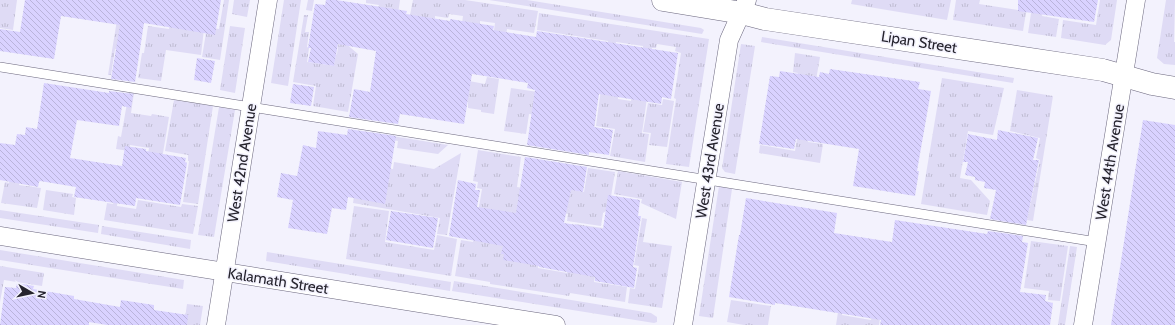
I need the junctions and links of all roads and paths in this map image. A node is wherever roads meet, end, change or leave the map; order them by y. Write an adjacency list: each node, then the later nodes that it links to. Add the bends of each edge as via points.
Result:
1 (268, 0): 8 (street, West 42nd Avenue)
2 (663, 0): 4 (street, Lipan Street)
3 (1136, 0): 6 (street, West 44th Avenue)
4 (744, 7): 6 (street, Lipan Street, via 765,19 1103,70); 9 (street, West 43rd Avenue, via 729,40)
5 (0, 67): 8 (lane)
6 (1124, 76): 7 (street, Lipan Street); 11 (street, West 44th Avenue)
7 (1175, 88)
8 (251, 107): 9 (lane); 12 (street, West 42nd Avenue)
9 (707, 180): 11 (lane); 15 (street, West 43rd Avenue)
10 (0, 236): 12 (street, Kalamath Street)
11 (1097, 242): 16 (street, West 44th Avenue)
12 (224, 272): 13 (street, West 42nd Avenue); 14 (street, Kalamath Street)
13 (216, 325)
14 (556, 325)
15 (683, 325)
16 (1083, 325)

